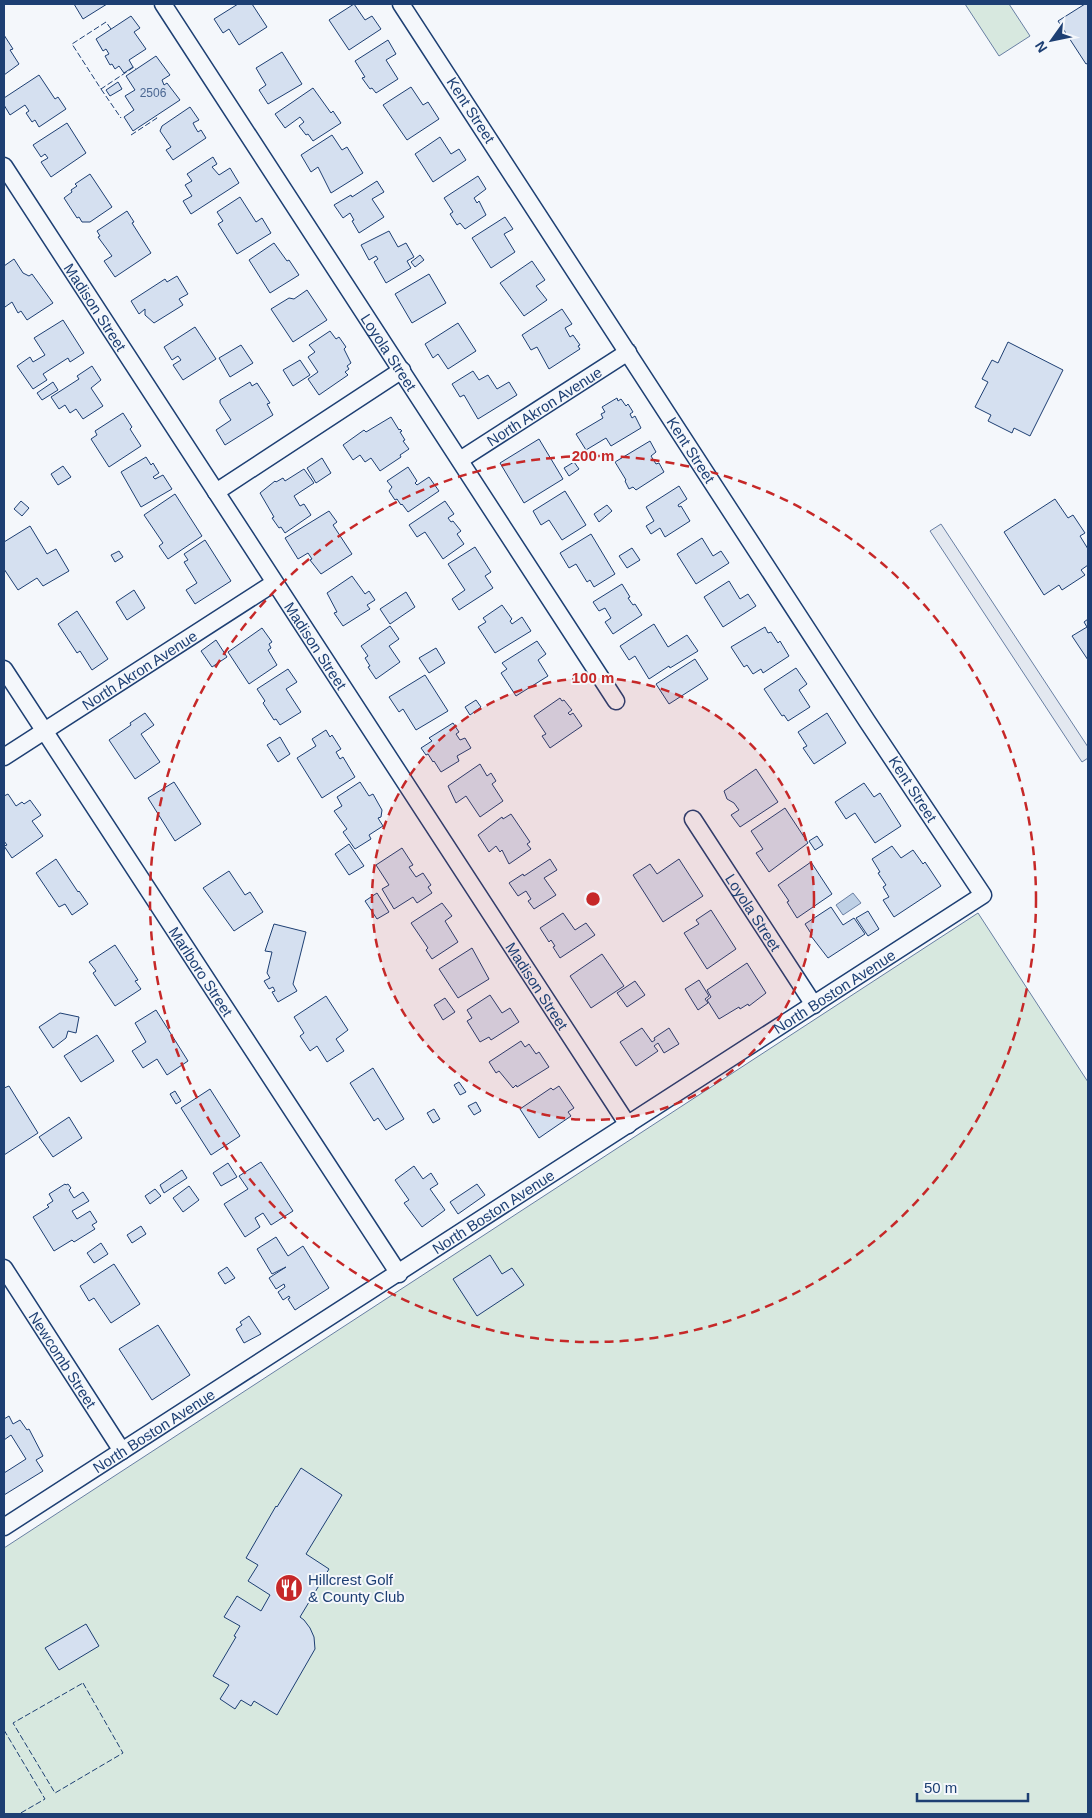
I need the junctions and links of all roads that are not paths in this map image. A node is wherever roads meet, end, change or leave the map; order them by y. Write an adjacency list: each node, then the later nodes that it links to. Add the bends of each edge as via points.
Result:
1 (162, 4): 5 (street, Loyola Street)
2 (401, 4): 4 (street, Kent Street)
3 (4, 166): 7 (street, Madison Street)
4 (628, 352): 6 (street, North Akron Avenue); 14 (street, Kent Street)
5 (402, 370): 6 (street, Loyola Street); 7 (street)
6 (460, 460): 10 (street, Loyola Street)
7 (216, 492): 8 (street, Madison Street)
8 (274, 583): 11 (street, North Akron Avenue); 16 (street, Madison Street)
9 (4, 669): 11 (street, Marlboro Street)
10 (616, 701)
11 (44, 731): 12 (street, North Akron Avenue); 18 (street, Marlboro Street)
12 (4, 757)
13 (693, 819): 15 (street, Loyola Street)
14 (983, 895): 15 (street, North Boston Avenue)
15 (814, 1005): 16 (street, North Boston Avenue)
16 (628, 1125): 18 (street, North Boston Avenue)
17 (4, 1268): 19 (street, Newcomb Street)
18 (399, 1274): 19 (street, North Boston Avenue)
19 (122, 1451): 20 (street, North Boston Avenue)
20 (4, 1527)

